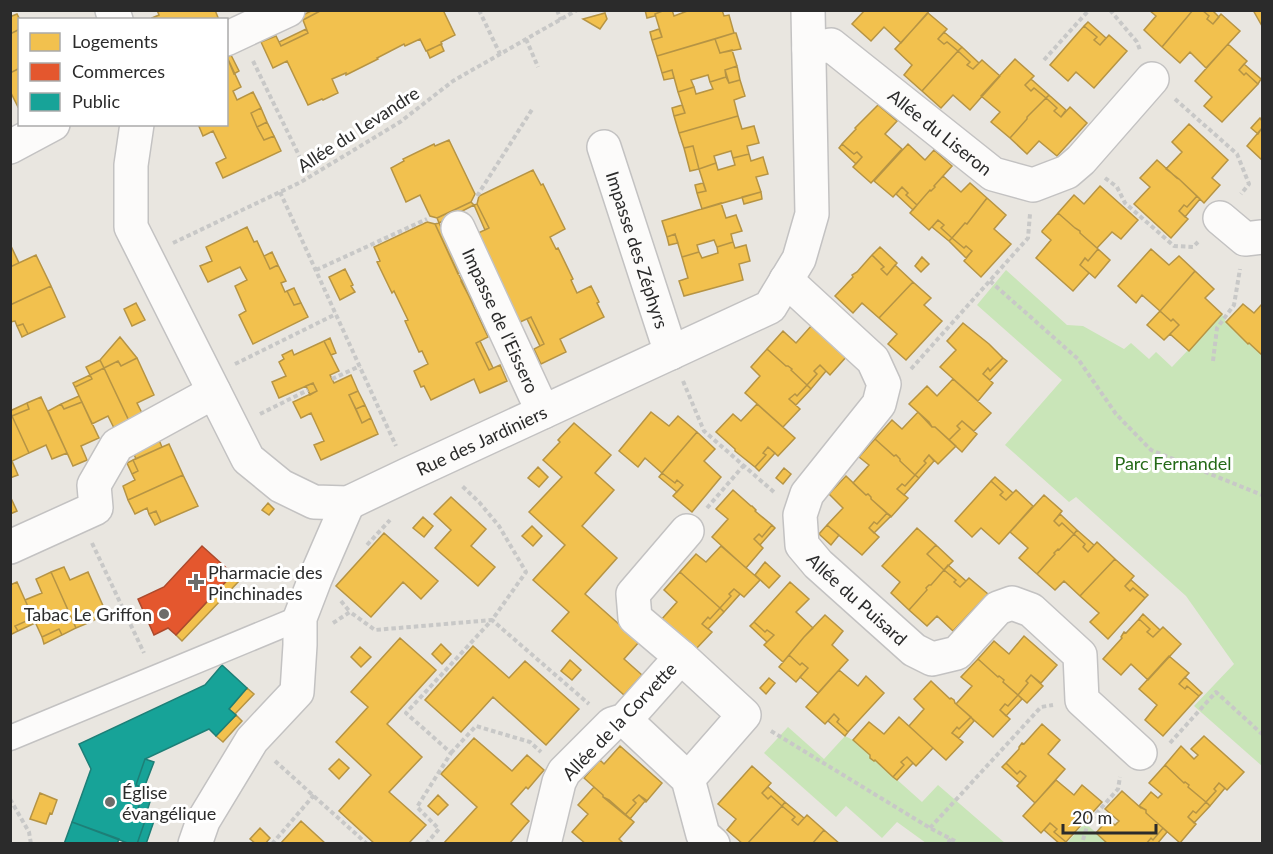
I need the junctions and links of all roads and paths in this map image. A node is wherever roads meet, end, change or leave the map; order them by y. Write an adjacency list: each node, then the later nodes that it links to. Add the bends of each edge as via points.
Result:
1 (288, 10): 9 (street)
2 (479, 10): 12 (path)
3 (557, 10): 8 (path)
4 (577, 10): 8 (path, Allée du Levandre)
5 (808, 10): 11 (street, Rue des Jardiniers)
6 (1089, 10): 13 (path)
7 (1110, 10): 15 (path, via 1137,42)
8 (561, 20): 10 (path, Allée du Levandre)
9 (233, 36): 22 (path)
10 (526, 39): 12 (path, Allée du Levandre); 14 (path)
11 (809, 49): 23 (street, Allée du Liseron, via 831,45 993,174); 31 (street, Rue des Jardiniers, via 812,214 799,259)
12 (500, 54): 22 (path, Allée du Levandre, via 453,81 400,122)
13 (1044, 60)
14 (538, 67)
15 (1152, 79): 21 (street); 26 (path, via 1237,154 1249,184)
16 (533, 108): 25 (path)
17 (49, 126): 19 (street)
18 (136, 126): 29 (street, Rue des Jardiniers, via 131,165 132,226)
19 (10, 147)
20 (604, 147): 34 (street, Impasse des Zéphyrs)
21 (1081, 160): 23 (street, via 1067,172); 26 (path, via 1117,187 1125,202 1174,246 1193,248)
22 (309, 176): 24 (path, Allée du Levandre)
23 (1033, 185): 32 (path, via 1028,238)
24 (280, 192): 29 (path, Allée du Levandre); 30 (path)
25 (477, 196)
26 (1220, 218): 28 (street)
27 (458, 228): 30 (path, via 426,219); 41 (street, Impasse de l’Eissero)
28 (1254, 238): 35 (path, via 1233,305 1217,328)
29 (146, 256): 39 (street, Rue des Jardiniers)
30 (316, 270): 33 (path)
31 (786, 280): 34 (street, Rue des Jardiniers, via 770,307); 38 (street, via 873,360)
32 (990, 281): 38 (path, via 912,369); 46 (path, via 1078,359 1116,414 1151,450)
33 (336, 314): 36 (path); 39 (path)
34 (671, 353): 41 (street, Rue des Jardiniers); 43 (path, via 704,431)
35 (1213, 361)
36 (360, 366): 37 (path); 44 (path)
37 (332, 379)
38 (884, 384): 51 (street, Allée du Puisard, via 879,404 807,494)
39 (210, 385): 42 (street, Rue des Jardiniers); 50 (street, via 117,445 94,485 96,508)
40 (308, 390): 42 (path)
41 (543, 412): 44 (street, Rue des Jardiniers)
42 (231, 427): 47 (street, Rue des Jardiniers, via 248,459 281,486)
43 (744, 465): 51 (path); 52 (path)
44 (408, 474): 48 (street, Rue des Jardiniers)
45 (459, 483): 57 (path, via 500,526 526,572)
46 (1263, 495)
47 (314, 502): 48 (street, Rue des Jardiniers); 55 (street)
48 (348, 503): 55 (street)
49 (398, 512): 53 (path)
50 (79, 515): 54 (street); 60 (path)
51 (800, 515): 61 (street, Allée du Puisard, via 802,545 818,564 914,650 932,659 957,653 998,608 1012,603 1031,610 1080,655)
52 (687, 531): 59 (street, Allée de la Corvette, via 633,594 635,618)
53 (367, 546)
54 (10, 547)
55 (325, 587): 56 (path); 58 (street)
56 (350, 612): 57 (path, via 375,630); 58 (path)
57 (492, 620): 63 (path); 67 (path, via 406,713)
58 (300, 632): 60 (street); 66 (street, via 297,692)
59 (681, 657): 62 (street); 63 (street, Allée de la Corvette)
60 (156, 678): 65 (street)
61 (1082, 700): 68 (street); 73 (path, via 1041,707)
62 (744, 715): 70 (street); 73 (path)
63 (618, 722): 69 (street, Allée de la Corvette); 70 (street)
64 (1263, 734): 68 (path, via 1216,692 1163,750)
65 (10, 738)
66 (252, 740): 71 (path); 78 (street, via 203,820)
67 (451, 753): 69 (path, via 476,726 530,742); 81 (path, via 417,807 439,828)
68 (1140, 753): 75 (path, via 1120,775 1118,789 1088,823)
69 (564, 772): 82 (street, Allée de la Corvette)
70 (688, 779): 83 (street, via 703,835)
71 (314, 795): 79 (path); 80 (path)
72 (10, 799): 77 (path)
73 (930, 828): 74 (path)
74 (951, 839): 76 (path); 84 (path)
75 (1083, 840)
76 (957, 842)
77 (32, 843)
78 (195, 843)
79 (272, 843)
80 (367, 843)
81 (426, 843)
82 (544, 843)
83 (713, 843)
84 (947, 843)

